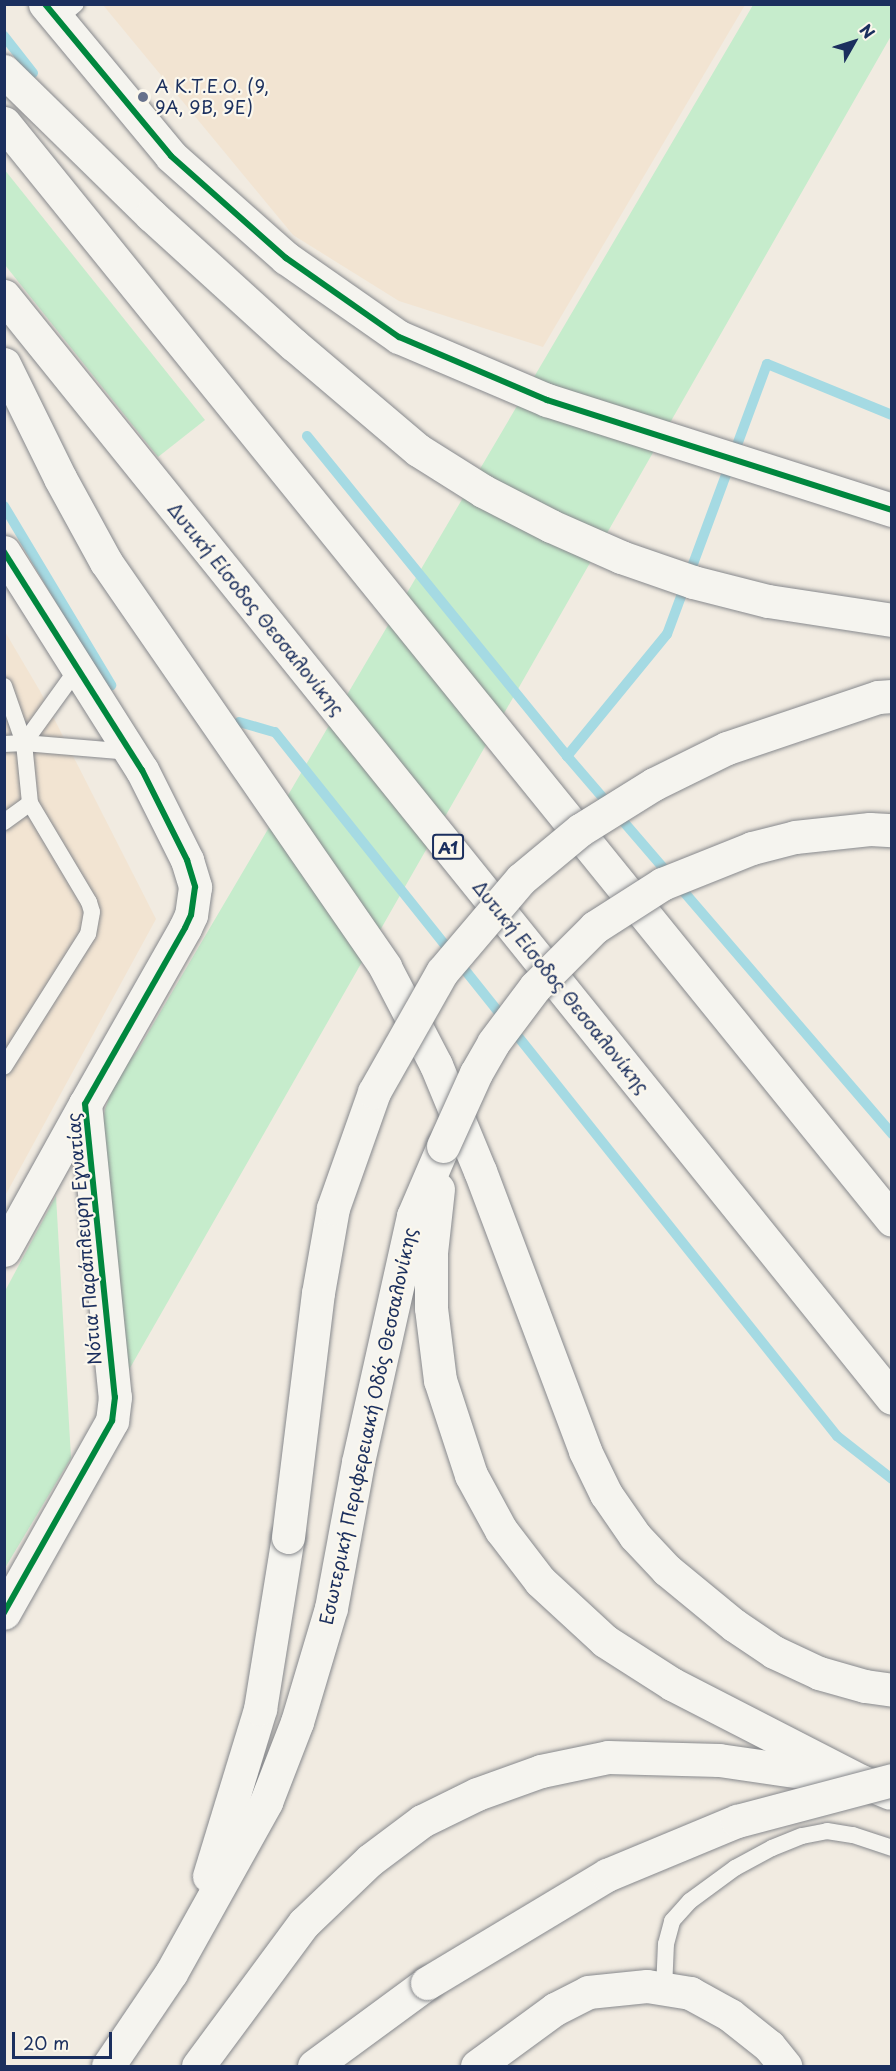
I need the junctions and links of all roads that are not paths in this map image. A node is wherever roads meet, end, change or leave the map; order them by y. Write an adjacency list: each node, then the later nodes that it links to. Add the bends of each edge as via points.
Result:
1 (60, 9): 6 (main road, via 171,156 286,258 399,337 547,400)
2 (4, 71): 8 (main road, via 151,214 293,344 418,450 483,491 621,557 693,582 768,601)
3 (4, 123): 21 (main road)
4 (4, 296): 23 (main road, Δυτική Είσοδος Θεσσαλονίκης / Α1)
5 (4, 364): 25 (main road, via 106,562 385,968 436,1065 585,1451 606,1494 635,1536 667,1570 774,1652 819,1673)
6 (891, 510)
7 (4, 552): 9 (main road, Νότια Παράπλευρη Εγνατίας)
8 (891, 620)
9 (78, 668): 12 (lane); 14 (main road, Νότια Παράπλευρη Εγνατίας)
10 (4, 686): 12 (lane)
11 (891, 696): 29 (main road, bridge, via 727,747 654,784 580,830 521,879 442,972 374,1092 333,1208 260,1709)
12 (24, 743): 13 (lane); 14 (lane); 15 (lane)
13 (4, 744)
14 (130, 752): 19 (main road, Νότια Παράπλευρη Εγνατίας, via 187,860 195,887 194,901 185,928)
15 (30, 803): 16 (lane); 18 (lane, via 89,902 92,923 46,1005)
16 (4, 822)
17 (891, 830): 20 (main road, Εσωτερική Περιφερειακή Οδός Θεσσαλονίκης, bridge, via 795,837 752,848 662,884 596,927 535,987 493,1043)
18 (4, 1066)
19 (85, 1104): 22 (main road); 24 (main road, Νότια Παράπλευρη Εγνατίας, via 114,1414)
20 (443, 1146): 26 (main road, via 431,1252 431,1308 440,1380 471,1475 501,1530 540,1581 605,1641 672,1684); 29 (main road, Εσωτερική Περιφερειακή Οδός Θεσσαλονίκης, via 413,1216 358,1462 331,1608 297,1722 266,1802)
21 (891, 1220)
22 (4, 1250)
23 (891, 1398)
24 (4, 1613)
25 (891, 1690)
26 (876, 1780): 27 (main road); 32 (main road, via 718,1760 608,1757 541,1771 477,1794 422,1821 370,1860 304,1923); 33 (main road, bridge, via 737,1821 607,1875 427,1983)
27 (891, 1793)
28 (891, 1848): 30 (lane, via 827,1831 802,1836 735,1868 690,1901 672,1921 666,1944)
29 (190, 1936): 31 (main road, Εσωτερική Περιφερειακή Οδός Θεσσαλονίκης, via 171,1973)
30 (664, 1989): 34 (main road, via 647,1986 588,1992 555,2009); 35 (main road, via 690,1992 730,2015 769,2046)
31 (108, 2067)
32 (198, 2067)
33 (314, 2067)
34 (477, 2067)
35 (785, 2067)

